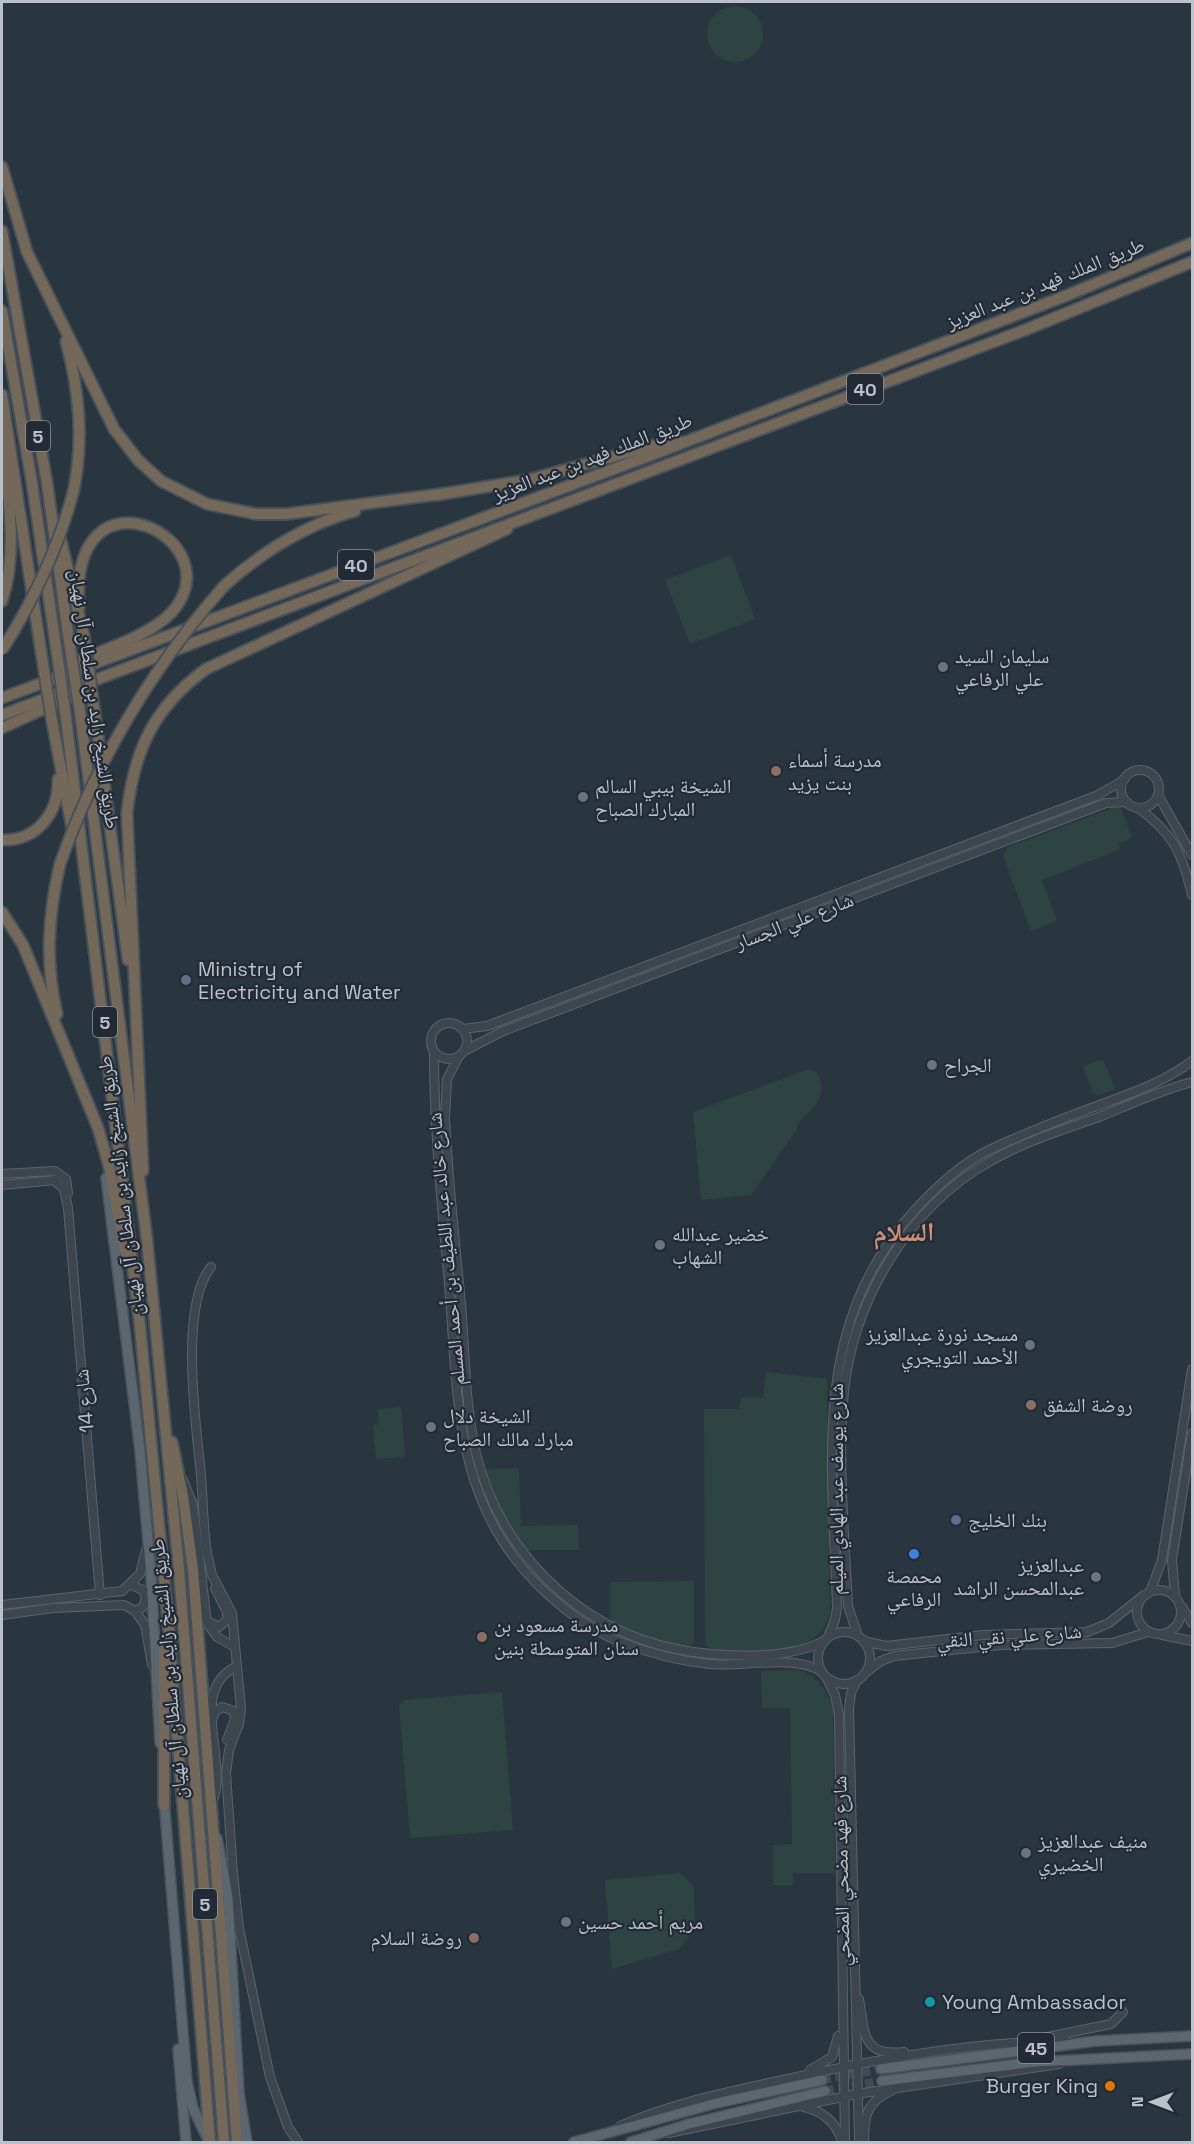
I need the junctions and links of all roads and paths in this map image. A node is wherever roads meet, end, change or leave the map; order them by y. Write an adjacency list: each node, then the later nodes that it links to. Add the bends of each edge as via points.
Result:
1 (2, 167): 5 (highway, via 19,230)
2 (2, 231): 10 (highway, طريق الشيخ زايد بن سلطان آل نهيان / 5)
3 (1192, 243): 8 (highway, طريق الملك فهد بن عبد العزيز / 40, via 1068,295)
4 (1189, 265): 12 (highway, طريق الملك فهد بن عبد العزيز / 40)
5 (50, 300): 11 (highway, via 114,429 138,460 176,490 223,509 272,514); 15 (highway, bridge, via 66,341 80,410 78,465 68,514 37,586)
6 (2, 311): 34 (highway, طريق الشيخ زايد بن سلطان آل نهيان / 5, bridge, via 32,483)
7 (2, 396): 21 (highway, bridge)
8 (709, 432): 11 (highway, via 652,444 528,480); 17 (highway, طريق الملك فهد بن عبد العزيز / 40)
9 (2, 439): 13 (highway, via 10,563)
10 (47, 483): 14 (highway); 61 (highway, طريق الشيخ زايد بن سلطان آل نهيان / 5, bridge)
11 (441, 494): 43 (highway, bridge, via 367,508 315,525 261,555 224,585 156,670 118,731 86,796 60,864 49,927 48,959)
12 (536, 513): 16 (highway, طريق الملك فهد بن عبد العزيز / 40); 40 (highway, via 493,537 221,662 190,681 161,712 139,753 127,813)
13 (2, 602)
14 (79, 608): 17 (highway, via 81,560 86,548 107,530 127,523 149,526 168,537 177,550 185,574 184,591 164,620); 40 (highway, bridge)
15 (2, 650)
16 (127, 668): 19 (highway, طريق الملك فهد بن عبد العزيز / 40); 20 (highway)
17 (27, 688): 18 (highway, طريق الملك فهد بن عبد العزيز / 40)
18 (2, 698)
19 (2, 715)
20 (2, 728)
21 (57, 752): 26 (highway, via 58,792 51,813 32,833); 34 (highway)
22 (1124, 780): 23 (street, via 1137,771 1149,773 1158,785); 24 (street, via 1122,791); 27 (street, شارع علي الجسار, via 1104,793)
23 (1158, 795): 25 (street, via 1147,807); 28 (street)
24 (1127, 802): 25 (street); 30 (street, شارع علي الجسار, via 1106,803)
25 (1136, 808): 32 (street, via 1158,823 1174,841)
26 (2, 840)
27 (947, 852): 29 (street, شارع علي الجسار); 30 (street)
28 (1192, 855)
29 (925, 861): 31 (street); 35 (street, شارع علي الجسار)
30 (951, 862): 31 (street, شارع علي الجسار)
31 (928, 871): 37 (street, شارع علي الجسار)
32 (1192, 895)
33 (2, 912): 43 (highway, via 23,945)
34 (93, 921): 68 (highway, طريق الشيخ زايد بن سلطان آل نهيان / 5)
35 (709, 942): 36 (street, شارع علي الجسار); 37 (street)
36 (700, 945): 38 (street); 39 (street, شارع علي الجسار)
37 (712, 952): 38 (street, شارع علي الجسار)
38 (703, 955): 41 (street, شارع علي الجسار)
39 (529, 1010): 41 (street); 42 (street, شارع علي الجسار, via 482,1028)
40 (135, 1016): 61 (highway, via 143,1161)
41 (532, 1020): 45 (street, شارع علي الجسار, via 493,1035)
42 (462, 1029): 44 (street, via 448,1023 437,1027 431,1037); 45 (street, via 466,1037)
43 (68, 1053): 50 (highway)
44 (434, 1053): 45 (street, via 449,1060); 48 (street, شارع خالد عبد اللطيف بن أحمد المسلم)
45 (462, 1054): 49 (street, شارع خالد عبد اللطيف بن أحمد المسلم, via 447,1079)
46 (1192, 1061): 51 (street, شارع يوسف عبد الهادي الميلم, via 1164,1080)
47 (1192, 1082): 53 (street, شارع يوسف عبد الهادي الميلم)
48 (434, 1096): 49 (street); 64 (street, شارع خالد عبد اللطيف بن أحمد المسلم)
49 (445, 1097): 65 (street, شارع خالد عبد اللطيف بن أحمد المسلم)
50 (104, 1147): 68 (highway); 77 (main road)
51 (986, 1152): 52 (street, شارع يوسف عبد الهادي الميلم); 53 (street)
52 (977, 1157): 54 (street); 69 (street, شارع يوسف عبد الهادي الميلم, via 926,1199 887,1244 860,1294)
53 (990, 1161): 54 (street, شارع يوسف عبد الهادي الميلم)
54 (982, 1166): 71 (street, شارع يوسف عبد الهادي الميلم, via 937,1202 889,1260 859,1325)
55 (13, 1173): 56 (street); 57 (street); 59 (street, via 18,1177)
56 (60, 1173): 58 (street, via 60,1178); 62 (street, شارع 14, via 68,1182)
57 (2, 1174)
58 (54, 1180): 59 (street); 62 (street, شارع 14, via 63,1187)
59 (15, 1183): 60 (street)
60 (2, 1185)
61 (141, 1198): 73 (highway, طريق الشيخ زايد بن سلطان آل نهيان / 5)
62 (68, 1208): 83 (street, شارع 14)
63 (211, 1267): 79 (street, via 197,1296 193,1359 206,1544)
64 (447, 1269): 65 (street); 66 (street, شارع خالد عبد اللطيف بن أحمد المسلم)
65 (458, 1269): 67 (street, شارع خالد عبد اللطيف بن أحمد المسلم)
66 (448, 1279): 67 (street); 76 (street, شارع خالد عبد اللطيف بن أحمد المسلم, via 462,1437)
67 (459, 1279): 78 (street, شارع خالد عبد اللطيف بن أحمد المسلم, via 474,1441 487,1487)
68 (141, 1326): 90 (highway, طريق الشيخ زايد بن سلطان آل نهيان / 5)
69 (843, 1341): 71 (street, via 837,1387); 72 (street, شارع يوسف عبد الهادي الميلم)
70 (1192, 1375): 82 (street, via 1162,1560)
71 (843, 1396): 72 (street); 95 (street, شارع يوسف عبد الهادي الميلم, via 848,1606)
72 (833, 1399): 96 (street, شارع يوسف عبد الهادي الميلم, via 837,1608)
73 (163, 1410): 75 (highway, 5); 144 (highway, طريق الشيخ زايد بن سلطان آل نهيان / 5)
74 (1192, 1433): 84 (street, via 1172,1560)
75 (179, 1474): 91 (street, via 193,1505); 112 (highway, 5, via 193,1569)
76 (483, 1506): 78 (street, via 490,1506); 80 (street, شارع خالد عبد اللطيف بن أحمد المسلم, via 506,1548)
77 (147, 1530): 81 (street, via 144,1565); 107 (main road)
78 (509, 1533): 87 (street, شارع خالد عبد اللطيف بن أحمد المسلم, via 537,1569)
79 (212, 1575): 91 (street, via 228,1617 219,1627); 99 (street, via 232,1613)
80 (530, 1577): 87 (street, via 573,1610); 102 (street, شارع خالد عبد اللطيف بن أحمد المسلم, via 578,1619 638,1649 693,1662)
81 (131, 1585): 83 (street, via 118,1593); 88 (street, via 143,1590 146,1598 143,1607)
82 (1147, 1593): 84 (street, via 1163,1590); 93 (street, via 1140,1601 1137,1615); 98 (street, شارع علي نقي النقي, via 1109,1623 1093,1630)
83 (100, 1595): 85 (street)
84 (1175, 1596): 86 (street)
85 (2, 1605)
86 (1181, 1606): 92 (street); 94 (street, via 1178,1625)
87 (580, 1607): 100 (street, شارع خالد عبد اللطيف بن أحمد المسلم, via 619,1630 672,1648 705,1653)
88 (135, 1611): 89 (street, via 121,1605 102,1605); 107 (street, via 147,1630)
89 (2, 1615)
90 (168, 1619): 113 (highway, via 163,1675); 143 (highway, طريق الشيخ زايد بن سلطان آل نهيان / 5)
91 (206, 1619): 99 (street, via 214,1634)
92 (1192, 1623)
93 (1148, 1632): 94 (street); 101 (street, شارع علي نقي النقي, via 1112,1643 1000,1645)
94 (1161, 1634): 97 (street)
95 (861, 1638): 96 (street, via 846,1632); 98 (street, شارع علي نقي النقي, via 882,1646); 104 (street, via 869,1656)
96 (826, 1639): 100 (street, شارع خالد عبد اللطيف بن أحمد المسلم, via 804,1650); 105 (street, via 818,1653)
97 (1192, 1641)
98 (915, 1642): 101 (street)
99 (235, 1647): 103 (street)
100 (773, 1653): 102 (street)
101 (915, 1654): 104 (street, شارع علي نقي النقي, via 888,1658)
102 (773, 1664): 105 (street, شارع خالد عبد اللطيف بن أحمد المسلم, via 804,1664)
103 (237, 1666): 108 (street, via 214,1688); 111 (street, via 241,1714)
104 (864, 1673): 106 (street)
105 (824, 1674): 106 (street, via 838,1683); 109 (street, شارع فهد مضحي المضحي, via 837,1701)
106 (857, 1680): 110 (street, شارع فهد مضحي المضحي, via 850,1698)
107 (156, 1696): 113 (main road)
108 (213, 1718): 111 (street, via 222,1707 235,1713 226,1744); 112 (street, via 217,1782)
109 (839, 1727): 110 (street); 115 (street, شارع فهد مضحي المضحي)
110 (850, 1728): 116 (street, شارع فهد مضحي المضحي)
111 (227, 1765): 147 (street, via 232,1874 239,1928 270,2077 288,2127)
112 (212, 1803): 114 (highway, 5)
113 (164, 1805): 134 (main road)
114 (214, 1828): 145 (highway); 146 (main road, via 228,1897 240,2093)
115 (842, 1966): 127 (street, شارع فهد مضحي المضحي); 129 (street, via 834,2054 822,2065)
116 (855, 1987): 123 (street, via 863,2031 872,2046 888,2053); 126 (street, شارع فهد مضحي المضحي)
117 (1123, 2012): 119 (street)
118 (1112, 2013): 119 (street)
119 (1112, 2024): 122 (street)
120 (1192, 2036): 121 (main road, 45)
121 (1096, 2041): 122 (street); 128 (main road, 45)
122 (1030, 2042): 123 (street)
123 (926, 2052): 126 (street)
124 (1192, 2054): 125 (main road, 45)
125 (1074, 2059): 131 (main road, 45); 132 (street, via 1032,2069)
126 (857, 2066): 127 (street); 135 (street, شارع فهد مضحي المضحي)
127 (842, 2068): 129 (street); 136 (street, شارع فهد مضحي المضحي)
128 (881, 2068)
129 (786, 2079): 138 (street, via 664,2109)
130 (822, 2080): 138 (main road)
131 (882, 2081)
132 (899, 2087): 135 (street); 140 (street, via 869,2107 864,2118)
133 (825, 2091): 139 (main road)
134 (185, 2093): 141 (main road); 142 (main road); 143 (main road)
135 (857, 2094): 136 (street); 140 (street, شارع فهد مضحي المضحي)
136 (843, 2096): 137 (street); 150 (street, شارع فهد مضحي المضحي)
137 (800, 2106): 139 (street); 150 (street, via 825,2116)
138 (611, 2131): 148 (main road)
139 (662, 2133): 149 (main road)
140 (863, 2141)
141 (179, 2142)
142 (186, 2142)
143 (209, 2142)
144 (224, 2142)
145 (237, 2142)
146 (247, 2142)
147 (298, 2142)
148 (574, 2142)
149 (631, 2142)
150 (844, 2142)

